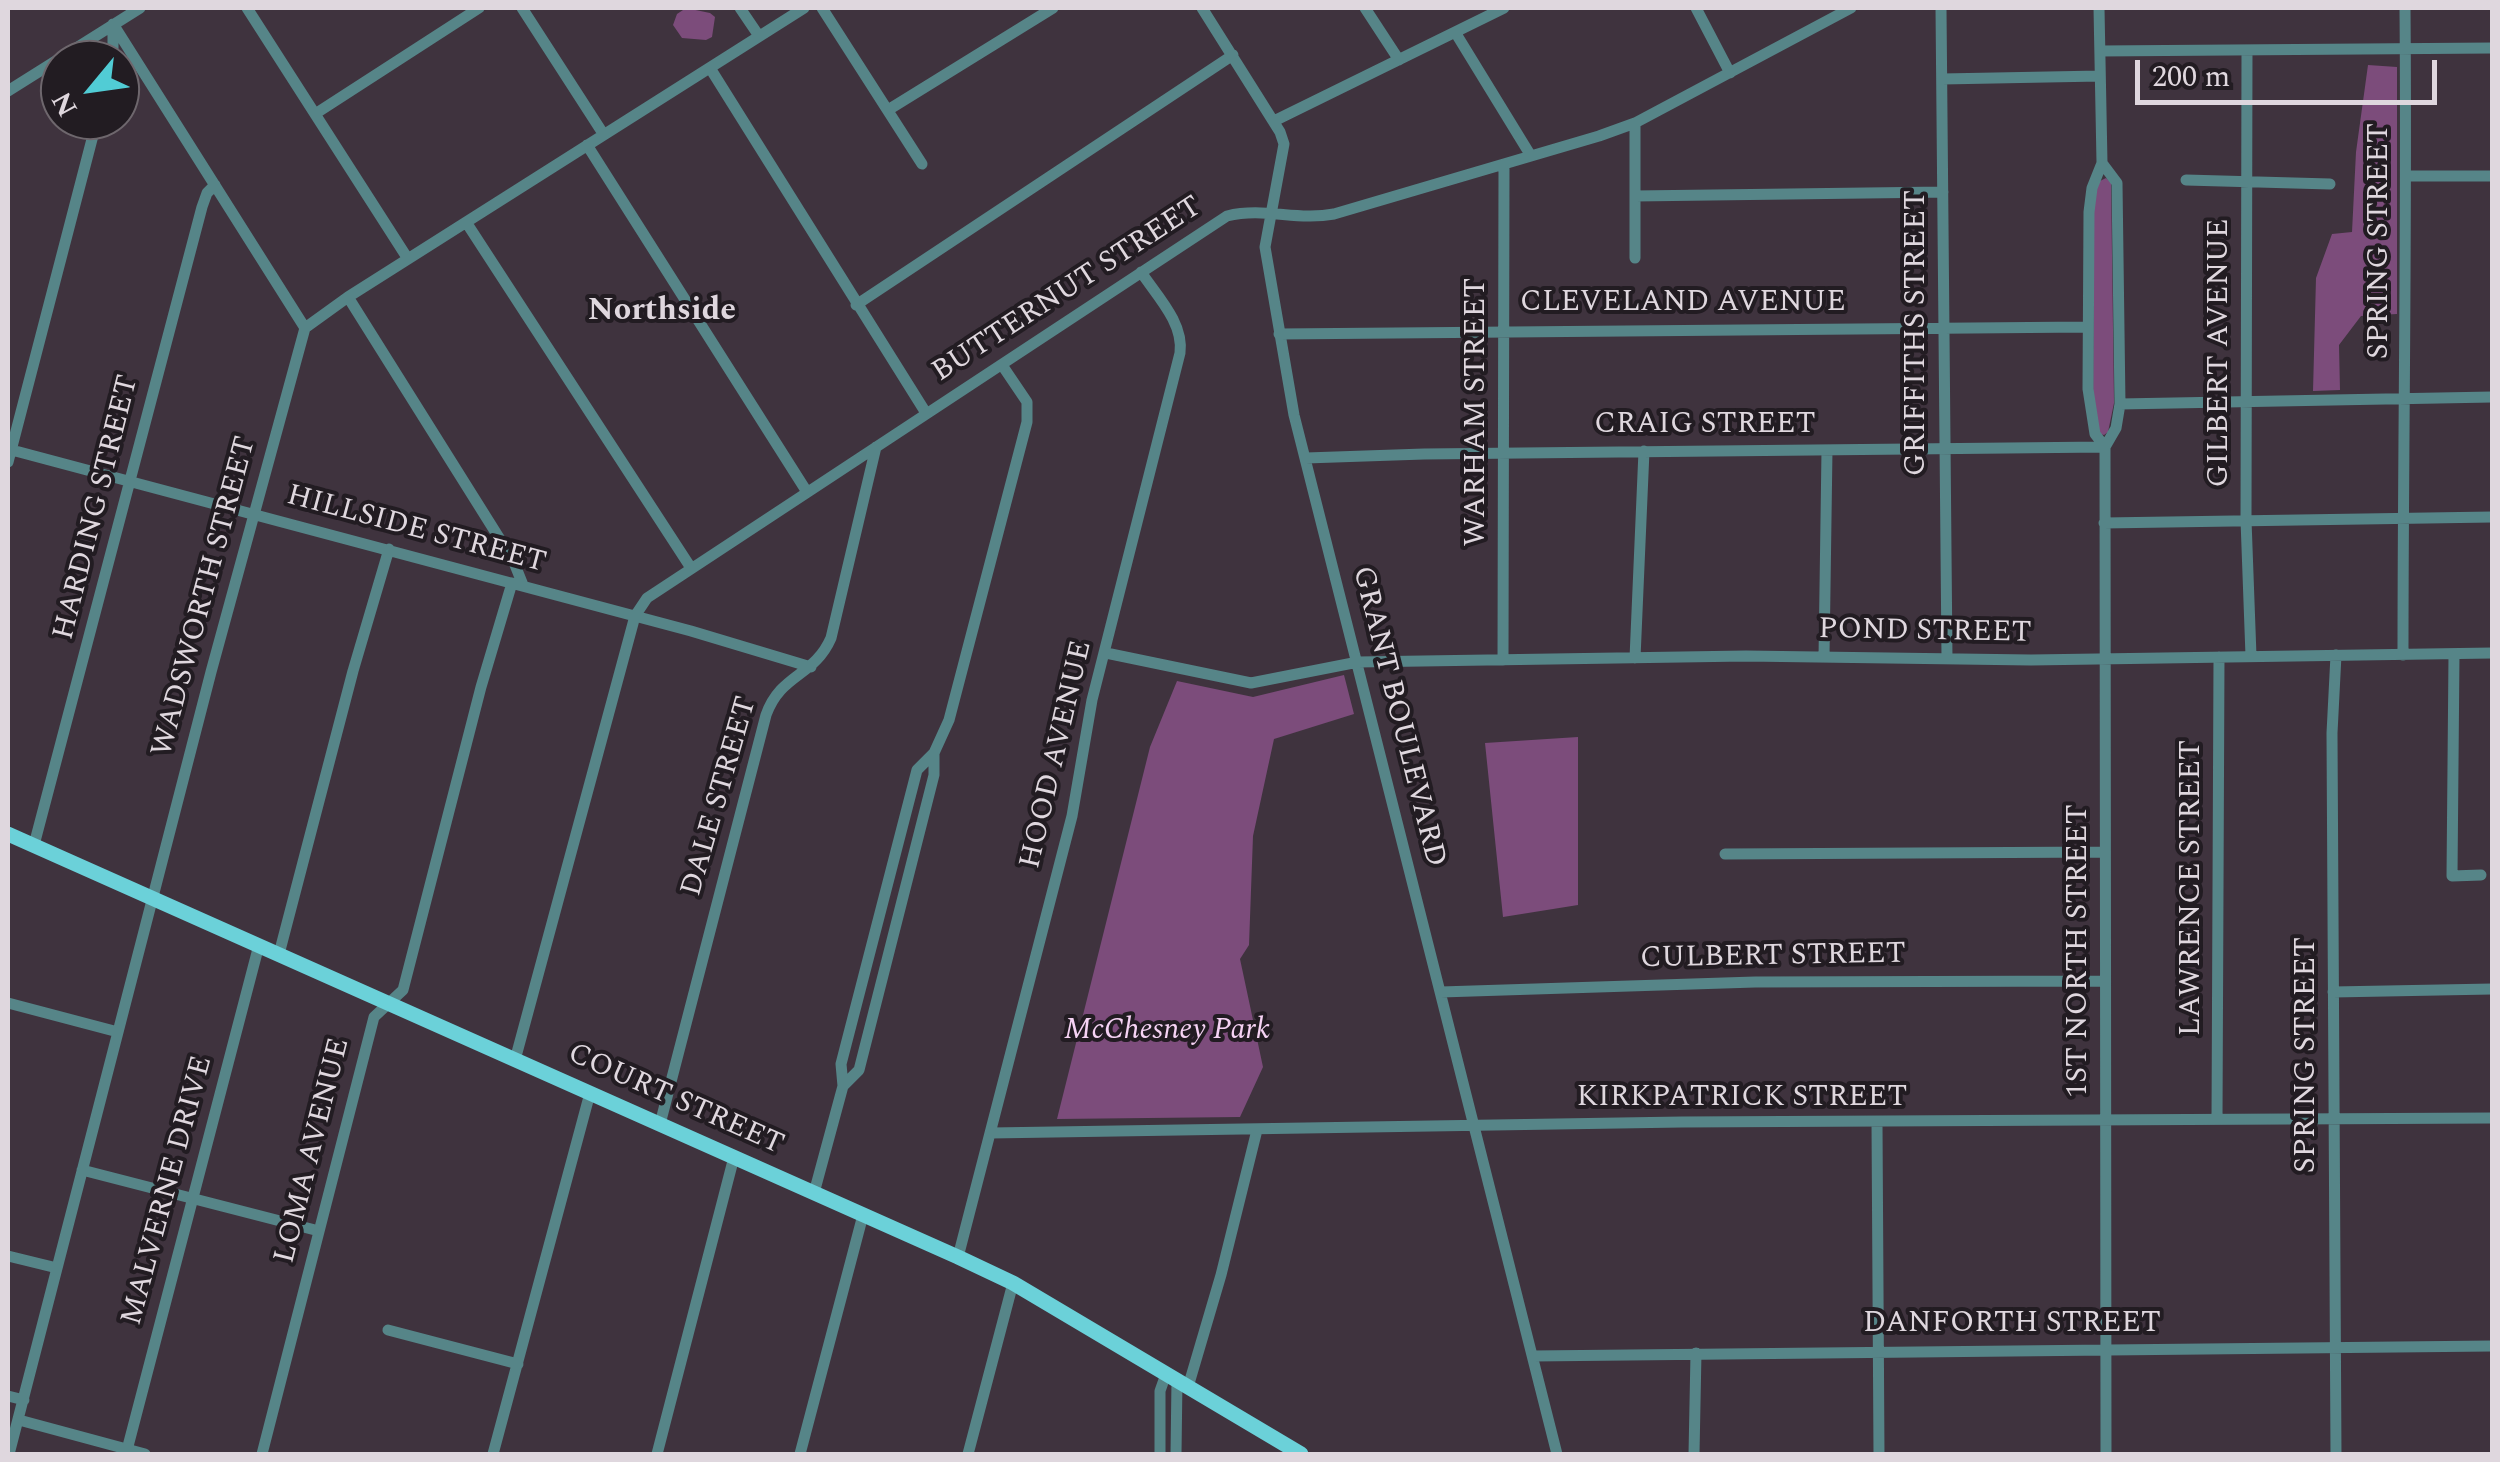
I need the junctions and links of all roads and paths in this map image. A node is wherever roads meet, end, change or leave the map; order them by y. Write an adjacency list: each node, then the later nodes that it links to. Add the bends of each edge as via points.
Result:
1 (140, 8): 17 (street)
2 (247, 8): 33 (street)
3 (479, 8): 33 (street)
4 (522, 8): 36 (street)
5 (740, 8): 19 (street)
6 (804, 8): 19 (street)
7 (822, 8): 32 (street)
8 (1053, 8): 32 (street)
9 (1202, 8): 25 (street, GRANT BOULEVARD)
10 (1366, 8): 26 (street)
11 (1504, 8): 18 (street)
12 (1696, 8): 28 (street)
13 (1851, 8): 28 (street, BUTTERNUT STREET)
14 (1942, 8): 30 (street, GRIFFITHS STREET)
15 (2099, 8): 24 (street, 1ST NORTH STREET)
16 (2405, 8): 22 (street, SPRING STREET)
17 (113, 24): 20 (street); 31 (street); 48 (street)
18 (1454, 32): 26 (street); 39 (street)
19 (759, 36): 27 (street)
20 (113, 40)
21 (2492, 48): 22 (street)
22 (2406, 49): 23 (street); 43 (street, SPRING STREET)
23 (2246, 50): 24 (street); 46 (street, GILBERT AVENUE)
24 (2100, 51): 29 (street, 1ST NORTH STREET)
25 (1233, 56): 34 (street, GRANT BOULEVARD); 57 (street)
26 (1399, 60): 34 (street)
27 (710, 68): 36 (street); 57 (street)
28 (1730, 73): 35 (street, BUTTERNUT STREET)
29 (2100, 76): 30 (street); 40 (street, 1ST NORTH STREET)
30 (1942, 78): 49 (street, GRIFFITHS STREET)
31 (8, 91)
32 (888, 110): 41 (street)
33 (315, 114): 54 (street)
34 (1274, 122): 51 (street, GRANT BOULEVARD, via 1284,150)
35 (1635, 123): 39 (street, BUTTERNUT STREET); 50 (street)
36 (604, 134): 38 (street)
37 (93, 140): 75 (street)
38 (587, 145): 52 (street); 78 (street)
39 (1532, 156): 42 (street, BUTTERNUT STREET)
40 (2102, 163): 59 (street, 1ST NORTH STREET, via 2089,212); 67 (street, 1ST NORTH STREET, via 2117,182)
41 (922, 164)
42 (1504, 164): 51 (street, BUTTERNUT STREET, via 1334,214 1296,218); 61 (street, WARHAM STREET)
43 (2406, 176): 44 (street); 65 (street, SPRING STREET)
44 (2492, 176)
45 (2186, 180): 46 (street)
46 (2246, 182): 47 (street); 66 (street, GILBERT AVENUE)
47 (2330, 184)
48 (215, 186): 60 (street); 77 (street, HARDING STREET, via 202,208)
49 (1943, 192): 50 (street); 58 (street, GRIFFITHS STREET)
50 (1635, 196): 53 (street)
51 (1270, 211): 55 (street, BUTTERNUT STREET, via 1227,216); 62 (street, GRANT BOULEVARD, via 1266,260)
52 (466, 222): 54 (street); 85 (street)
53 (1635, 258)
54 (408, 259): 56 (street)
55 (1141, 272): 63 (street, BUTTERNUT STREET); 89 (street, HOOD AVENUE, via 1182,338)
56 (348, 297): 60 (street); 86 (street, via 514,560)
57 (856, 304): 68 (street)
58 (1943, 327): 59 (street, CLEVELAND AVENUE); 61 (street, CLEVELAND AVENUE); 71 (street, GRIFFITHS STREET)
59 (2088, 327): 70 (street, 1ST NORTH STREET, via 2090,411 2094,434)
60 (305, 328): 79 (street, WADSWORTH STREET)
61 (1503, 331): 62 (street, CLEVELAND AVENUE); 74 (street, WARHAM STREET)
62 (1279, 334): 76 (street, GRANT BOULEVARD)
63 (1002, 364): 68 (street, BUTTERNUT STREET); 102 (street, via 1027,402 1027,422 949,720)
64 (2492, 397): 65 (street)
65 (2406, 398): 66 (street); 81 (street, SPRING STREET)
66 (2246, 400): 67 (street); 82 (street, GILBERT AVENUE)
67 (2120, 404): 70 (street, 1ST NORTH STREET)
68 (926, 414): 69 (street, BUTTERNUT STREET)
69 (876, 447): 78 (street, BUTTERNUT STREET); 101 (street, DALE STREET, via 831,638)
70 (2105, 447): 71 (street, CRAIG STREET); 83 (street, 1ST NORTH STREET)
71 (1943, 449): 72 (street, CRAIG STREET); 98 (street, GRIFFITHS STREET)
72 (1826, 450): 73 (street, CRAIG STREET); 94 (street)
73 (1644, 451): 74 (street, CRAIG STREET); 96 (street)
74 (1503, 452): 76 (street, CRAIG STREET); 99 (street, WARHAM STREET)
75 (8, 453): 77 (street, HILLSIDE STREET)
76 (1306, 458): 100 (street, GRANT BOULEVARD)
77 (130, 482): 79 (street, HILLSIDE STREET); 104 (street, HARDING STREET)
78 (807, 492): 85 (street, BUTTERNUT STREET)
79 (253, 514): 84 (street, HILLSIDE STREET); 108 (street, WADSWORTH STREET)
80 (2492, 517): 81 (street)
81 (2402, 519): 82 (street); 90 (street, SPRING STREET)
82 (2246, 520): 83 (street); 93 (street, GILBERT AVENUE)
83 (2104, 523): 97 (street, 1ST NORTH STREET)
84 (389, 549): 86 (street, HILLSIDE STREET); 110 (street)
85 (691, 568): 87 (street, BUTTERNUT STREET, via 646,598)
86 (517, 584): 87 (street, HILLSIDE STREET); 116 (street, LOMA AVENUE, via 481,688 404,990)
87 (635, 616): 101 (street, HILLSIDE STREET); 118 (street)
88 (2492, 653): 91 (street, POND STREET)
89 (1106, 654): 100 (street, POND STREET, via 1238,682); 129 (street, HOOD AVENUE)
90 (2403, 654): 91 (street, POND STREET); 92 (street, POND STREET)
91 (2454, 654): 107 (street, via 2452,876)
92 (2336, 655): 93 (street, POND STREET); 114 (street, SPRING STREET)
93 (2251, 656): 95 (street, POND STREET)
94 (1824, 657): 96 (street, POND STREET); 98 (street, POND STREET)
95 (2219, 657): 97 (street, POND STREET); 123 (street, LAWRENCE STREET)
96 (1635, 658): 99 (street, POND STREET)
97 (2104, 658): 98 (street, POND STREET); 105 (street, 1ST NORTH STREET)
98 (1947, 659)
99 (1503, 660): 100 (street, POND STREET)
100 (1358, 662): 113 (street, GRANT BOULEVARD)
101 (811, 667): 126 (street, DALE STREET, via 773,695 766,714)
102 (934, 754): 119 (street, via 859,1070); 119 (street, via 917,770 841,1064)
103 (8, 834): 104 (main road, COURT STREET)
104 (34, 845): 108 (main road, COURT STREET)
105 (2104, 852): 106 (street); 111 (street, 1ST NORTH STREET)
106 (1725, 854)
107 (2481, 875)
108 (154, 898): 109 (main road, COURT STREET); 117 (street, WADSWORTH STREET)
109 (260, 945): 110 (main road, COURT STREET); 133 (street, MALVERNE DRIVE)
110 (280, 954): 116 (main road, COURT STREET)
111 (2105, 981): 113 (street, CULBERT STREET); 124 (street, 1ST NORTH STREET)
112 (2492, 988): 114 (street)
113 (1441, 992): 127 (street, GRANT BOULEVARD)
114 (2334, 992): 121 (street, SPRING STREET)
115 (8, 1003): 117 (street)
116 (390, 1004): 118 (main road, COURT STREET); 135 (street, LOMA AVENUE, via 374,1017)
117 (118, 1032): 131 (street, WADSWORTH STREET)
118 (515, 1060): 120 (main road, COURT STREET)
119 (843, 1086): 132 (street)
120 (590, 1093): 126 (main road, COURT STREET); 147 (street)
121 (2333, 1118): 122 (street, KIRKPATRICK STREET); 123 (street, KIRKPATRICK STREET); 142 (street, SPRING STREET)
122 (2492, 1118)
123 (2217, 1119): 124 (street, KIRKPATRICK STREET)
124 (2106, 1120): 125 (street, KIRKPATRICK STREET); 143 (street, 1ST NORTH STREET)
125 (1878, 1123): 127 (street, KIRKPATRICK STREET); 144 (street)
126 (660, 1124): 130 (main road, COURT STREET)
127 (1475, 1126): 128 (street, KIRKPATRICK STREET); 146 (street, GRANT BOULEVARD)
128 (1257, 1130): 129 (street, KIRKPATRICK STREET); 148 (street, via 1221,1275)
129 (991, 1133): 137 (street, HOOD AVENUE)
130 (734, 1158): 132 (main road, COURT STREET); 157 (street)
131 (82, 1170): 133 (street); 138 (street, WADSWORTH STREET)
132 (814, 1193): 134 (main road, COURT STREET)
133 (193, 1198): 135 (street); 152 (street, MALVERNE DRIVE)
134 (864, 1215): 137 (main road, COURT STREET); 158 (street)
135 (320, 1231): 155 (street, LOMA AVENUE)
136 (8, 1256): 138 (street)
137 (958, 1257): 139 (main road, COURT STREET)
138 (57, 1268): 150 (street, WADSWORTH STREET)
139 (1013, 1283): 148 (main road, COURT STREET); 159 (street)
140 (388, 1330): 147 (street)
141 (2492, 1346): 142 (street, DANFORTH STREET)
142 (2334, 1348): 143 (street, DANFORTH STREET); 167 (street, SPRING STREET)
143 (2105, 1349): 144 (street, DANFORTH STREET); 166 (street, 1ST NORTH STREET)
144 (1879, 1351): 145 (street, DANFORTH STREET); 165 (street)
145 (1696, 1353): 146 (street, DANFORTH STREET); 164 (street)
146 (1533, 1356): 163 (street, GRANT BOULEVARD)
147 (518, 1364): 156 (street)
148 (1177, 1380): 160 (street, via 1160,1391); 161 (street); 162 (main road, COURT STREET)
149 (8, 1396): 150 (street)
150 (24, 1400): 151 (street, WADSWORTH STREET)
151 (18, 1420): 152 (street); 153 (street, WADSWORTH STREET)
152 (127, 1450): 154 (street)
153 (10, 1454)
154 (145, 1454)
155 (262, 1454)
156 (494, 1454)
157 (658, 1454)
158 (800, 1454)
159 (968, 1454)
160 (1160, 1454)
161 (1176, 1454)
162 (1301, 1454)
163 (1557, 1454)
164 (1694, 1454)
165 (1879, 1454)
166 (2106, 1454)
167 (2336, 1454)

